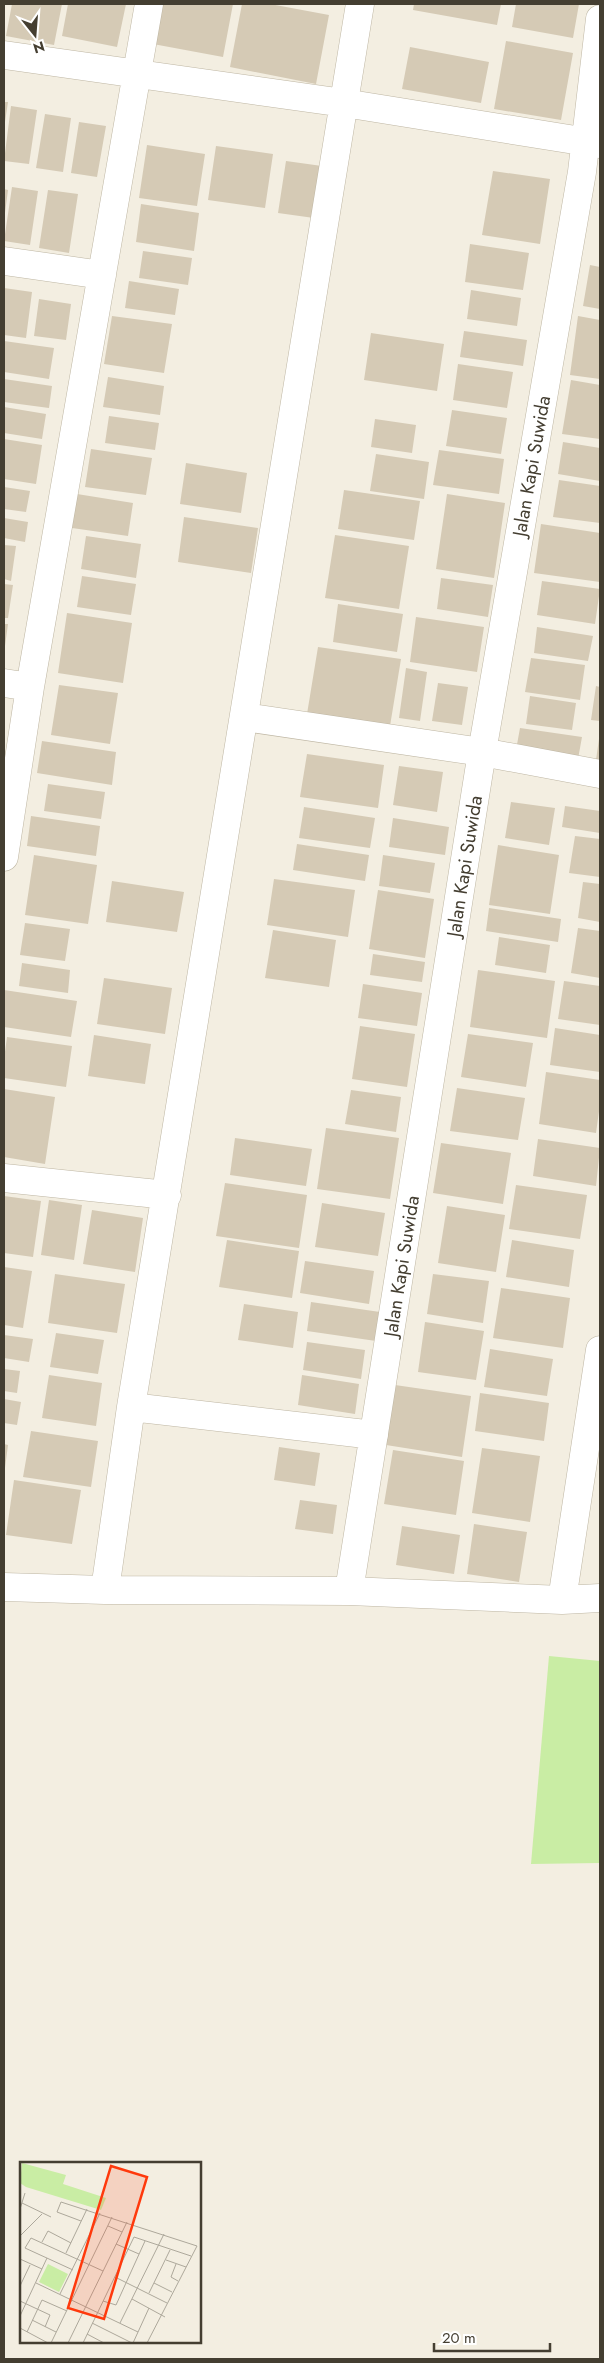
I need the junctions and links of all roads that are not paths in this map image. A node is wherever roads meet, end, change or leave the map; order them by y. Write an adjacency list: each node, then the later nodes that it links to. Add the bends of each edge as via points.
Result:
1 (149, 4): 5 (street)
2 (360, 4): 6 (street)
3 (600, 19): 7 (street, Jalan Kapi Suwida)
4 (4, 55): 5 (street)
5 (137, 74): 6 (street); 9 (street)
6 (344, 102): 7 (street); 11 (street)
7 (593, 143): 12 (street, Jalan Kapi Suwida)
8 (4, 261): 9 (street)
9 (102, 275): 10 (street)
10 (17, 685): 14 (street)
11 (244, 717): 12 (street); 16 (street)
12 (482, 752): 13 (street); 19 (street, Jalan Kapi Suwida)
13 (600, 774)
14 (4, 857)
15 (4, 1178): 16 (street)
16 (166, 1195): 18 (street)
17 (600, 1350): 24 (street)
18 (130, 1407): 19 (street); 21 (street)
19 (374, 1435): 22 (street, Jalan Kapi Suwida)
20 (4, 1587): 21 (street)
21 (105, 1590): 22 (street)
22 (349, 1591): 24 (street)
23 (600, 1598): 24 (street)
24 (562, 1600)

